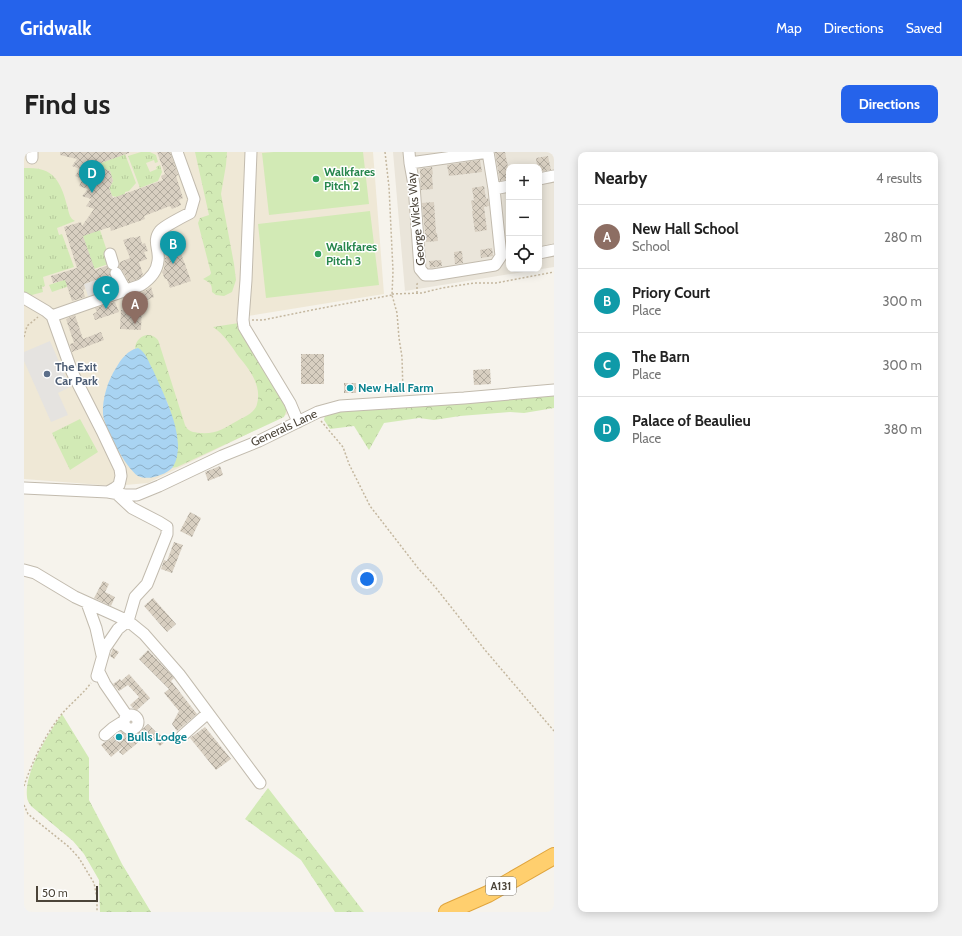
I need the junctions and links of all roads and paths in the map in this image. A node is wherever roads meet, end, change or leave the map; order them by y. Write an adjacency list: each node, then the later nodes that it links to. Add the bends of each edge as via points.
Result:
1 (177, 152): 15 (street, via 194,199 190,213 160,230 156,239 159,260 156,270 150,279)
2 (251, 152): 19 (street)
3 (385, 152): 16 (path, via 389,187)
4 (488, 152): 5 (street); 9 (street, George Wicks Way)
5 (409, 157): 12 (street, George Wicks Way, via 414,185 420,269 425,275 495,265)
6 (554, 176): 7 (street)
7 (542, 178)
8 (506, 187): 9 (street)
9 (494, 189): 12 (street, George Wicks Way)
10 (554, 250): 11 (street)
11 (542, 252)
12 (505, 258)
13 (113, 264): 15 (street)
14 (554, 272): 16 (path, via 422,293)
15 (126, 291): 18 (street)
16 (392, 295): 19 (path, via 263,320); 22 (path, via 397,313 402,357)
17 (24, 298): 18 (street, via 46,311)
18 (47, 315): 20 (path, via 27,326); 26 (street, via 120,469 121,476)
19 (243, 320): 23 (street, via 244,327 290,403)
20 (24, 337)
21 (554, 390): 22 (street, Generals Lane)
22 (403, 402): 23 (street, Generals Lane, via 340,406 318,412)
23 (298, 422): 26 (street, Generals Lane, via 137,495)
24 (329, 429): 35 (path, via 343,447 370,506 485,650)
25 (24, 488): 26 (street, Generals Lane)
26 (112, 493): 29 (street, via 132,508 167,527 167,534 147,584 135,597)
27 (24, 570): 28 (street, via 35,573)
28 (87, 603): 29 (street); 30 (street)
29 (128, 621): 31 (street); 34 (street, via 144,634 179,674)
30 (96, 628): 31 (street); 32 (street)
31 (111, 637): 32 (street)
32 (102, 655): 33 (street)
33 (98, 674): 36 (street, via 126,719); 39 (path, via 50,731 29,770)
34 (208, 713): 37 (street); 38 (street)
35 (554, 731)
36 (105, 735)
37 (182, 736)
38 (260, 783)
39 (24, 786)
40 (24, 805): 42 (path, via 28,814 80,858 94,883)
41 (554, 856): 43 (highway, A131, via 488,894)
42 (96, 912)
43 (447, 912)

